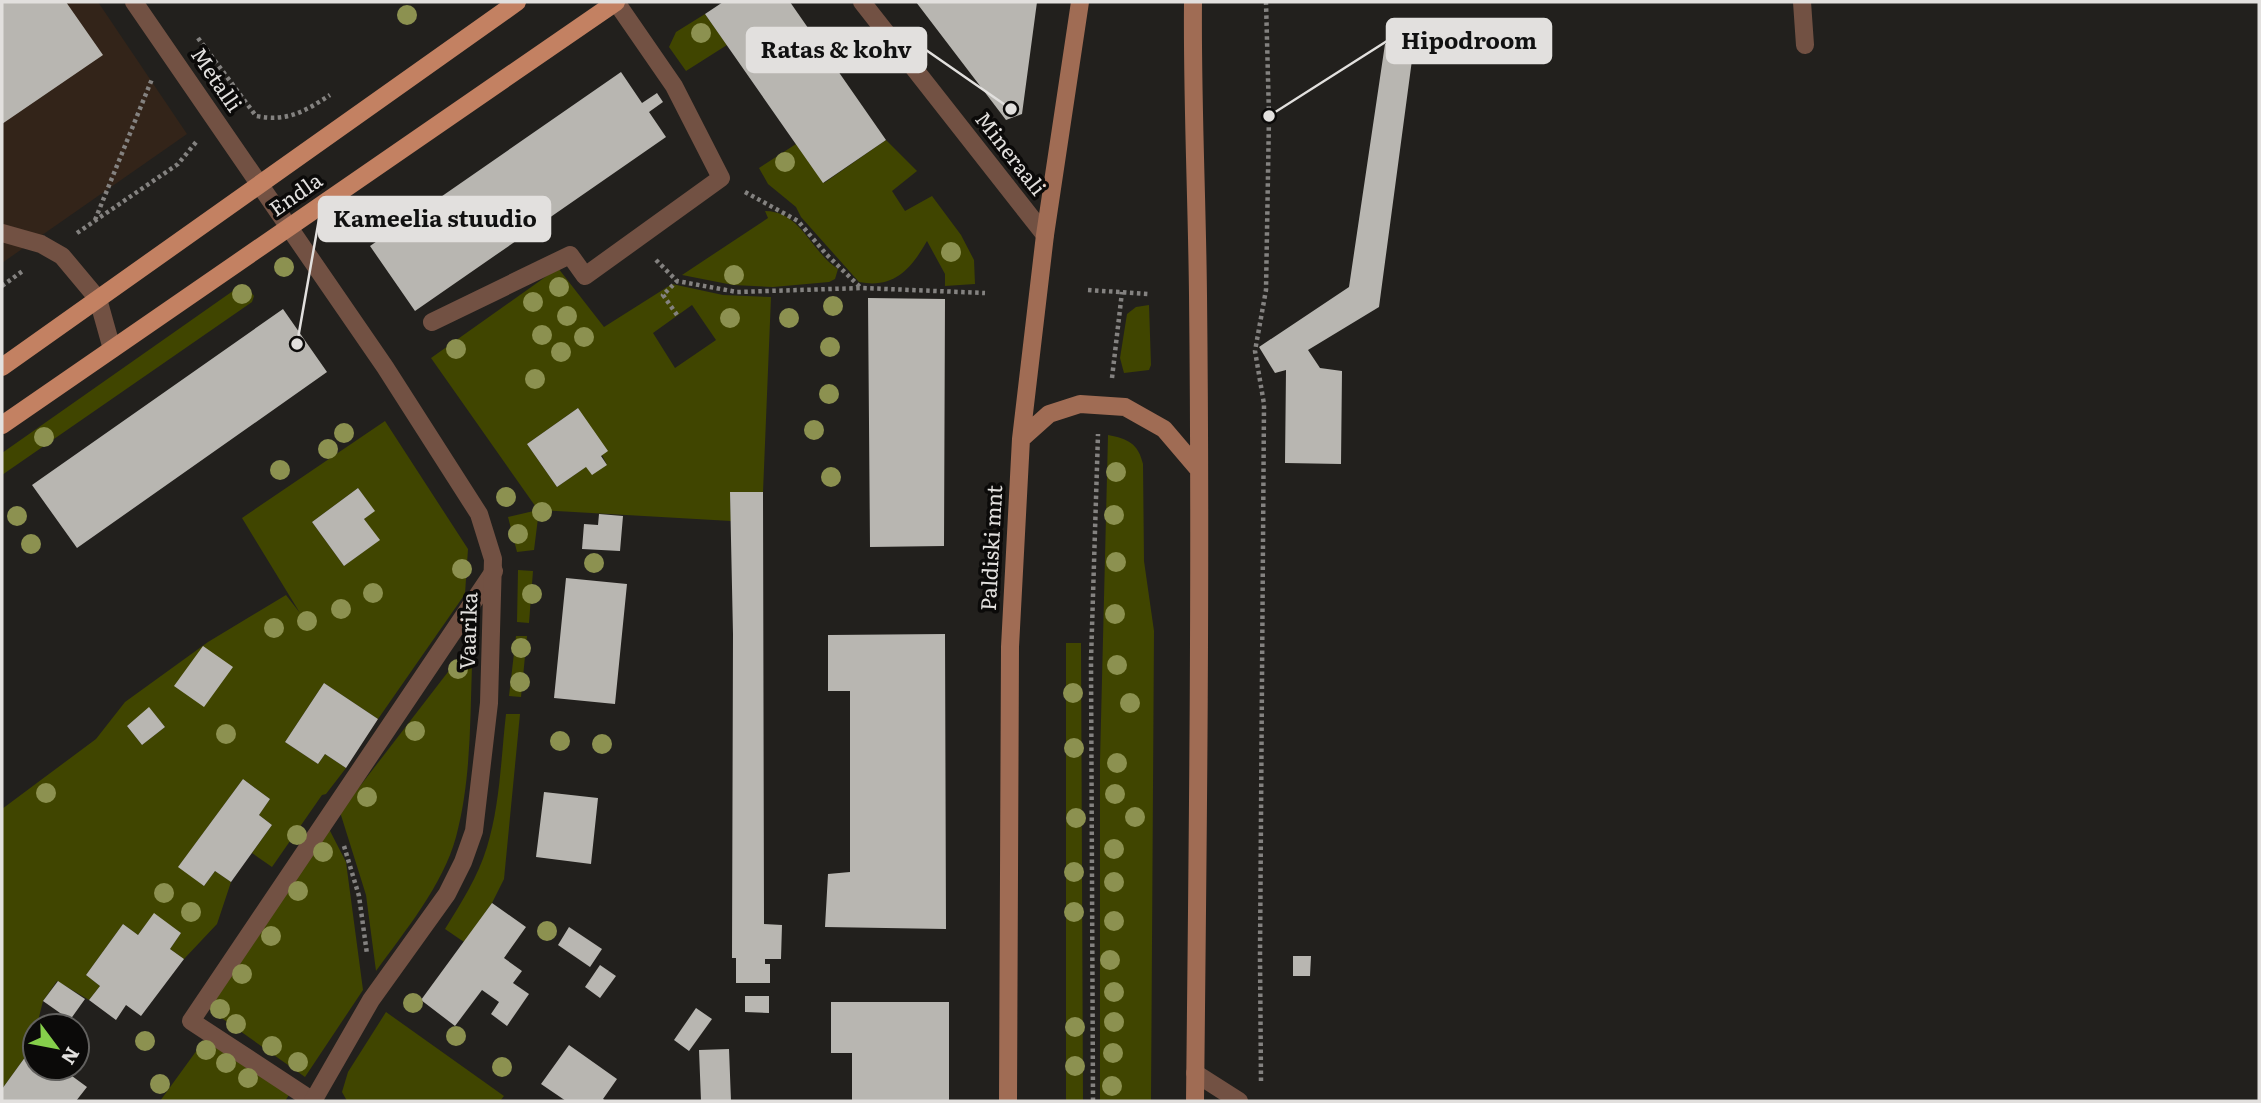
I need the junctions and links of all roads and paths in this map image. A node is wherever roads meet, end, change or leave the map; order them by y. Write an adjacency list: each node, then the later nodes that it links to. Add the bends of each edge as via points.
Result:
1 (134, 2): 15 (street, Metalli)
2 (517, 2): 15 (main road, Endla)
3 (616, 2): 14 (street, via 674,86); 17 (main road, Endla)
4 (862, 2): 19 (street, Mineraali)
5 (1080, 2): 19 (main road, Paldiski mnt)
6 (1193, 2): 36 (main road)
7 (1266, 2): 41 (path, via 1266,290 1255,351 1264,404)
8 (1802, 2): 10 (street)
9 (194, 33): 12 (path, via 256,116 292,116)
10 (1805, 45)
11 (155, 71): 16 (path)
12 (338, 90)
13 (200, 137): 16 (path, via 180,167)
14 (721, 178): 21 (street); 23 (path, via 798,222)
15 (260, 185): 17 (street, Vaarika); 28 (main road, Endla)
16 (94, 221): 20 (path)
17 (288, 228): 31 (main road, Endla); 37 (street, Vaarika, via 479,514)
18 (2, 233): 28 (street, via 41,244 62,256)
19 (1045, 235): 35 (main road, Paldiski mnt)
20 (73, 236)
21 (622, 250): 22 (path, via 655,260); 30 (street, via 585,276 570,255)
22 (677, 281): 23 (path, via 737,292); 29 (path, via 663,295)
23 (862, 288): 26 (path)
24 (1088, 290): 25 (path)
25 (1122, 292): 27 (path); 33 (path)
26 (985, 293)
27 (1149, 294)
28 (99, 299): 31 (street); 32 (main road, Endla)
29 (677, 315)
30 (432, 322)
31 (111, 349): 34 (main road, Endla)
32 (2, 367)
33 (1108, 406): 35 (main road, via 1080,404 1049,414); 36 (main road, via 1125,407 1164,429); 44 (path, via 1097,435 1091,660)
34 (2, 425)
35 (1021, 439): 43 (main road, Paldiski mnt, via 1010,647)
36 (1199, 470): 40 (main road)
37 (494, 571): 38 (street); 39 (street, Vaarika, via 489,703 474,831 447,894)
38 (332, 814): 39 (path, via 359,896); 42 (street, via 191,1021)
39 (371, 1000): 42 (street, Vaarika)
40 (1195, 1073): 45 (main road); 46 (street)
41 (1261, 1084)
42 (313, 1101)
43 (1009, 1101)
44 (1093, 1101)
45 (1195, 1101)
46 (1239, 1101)

